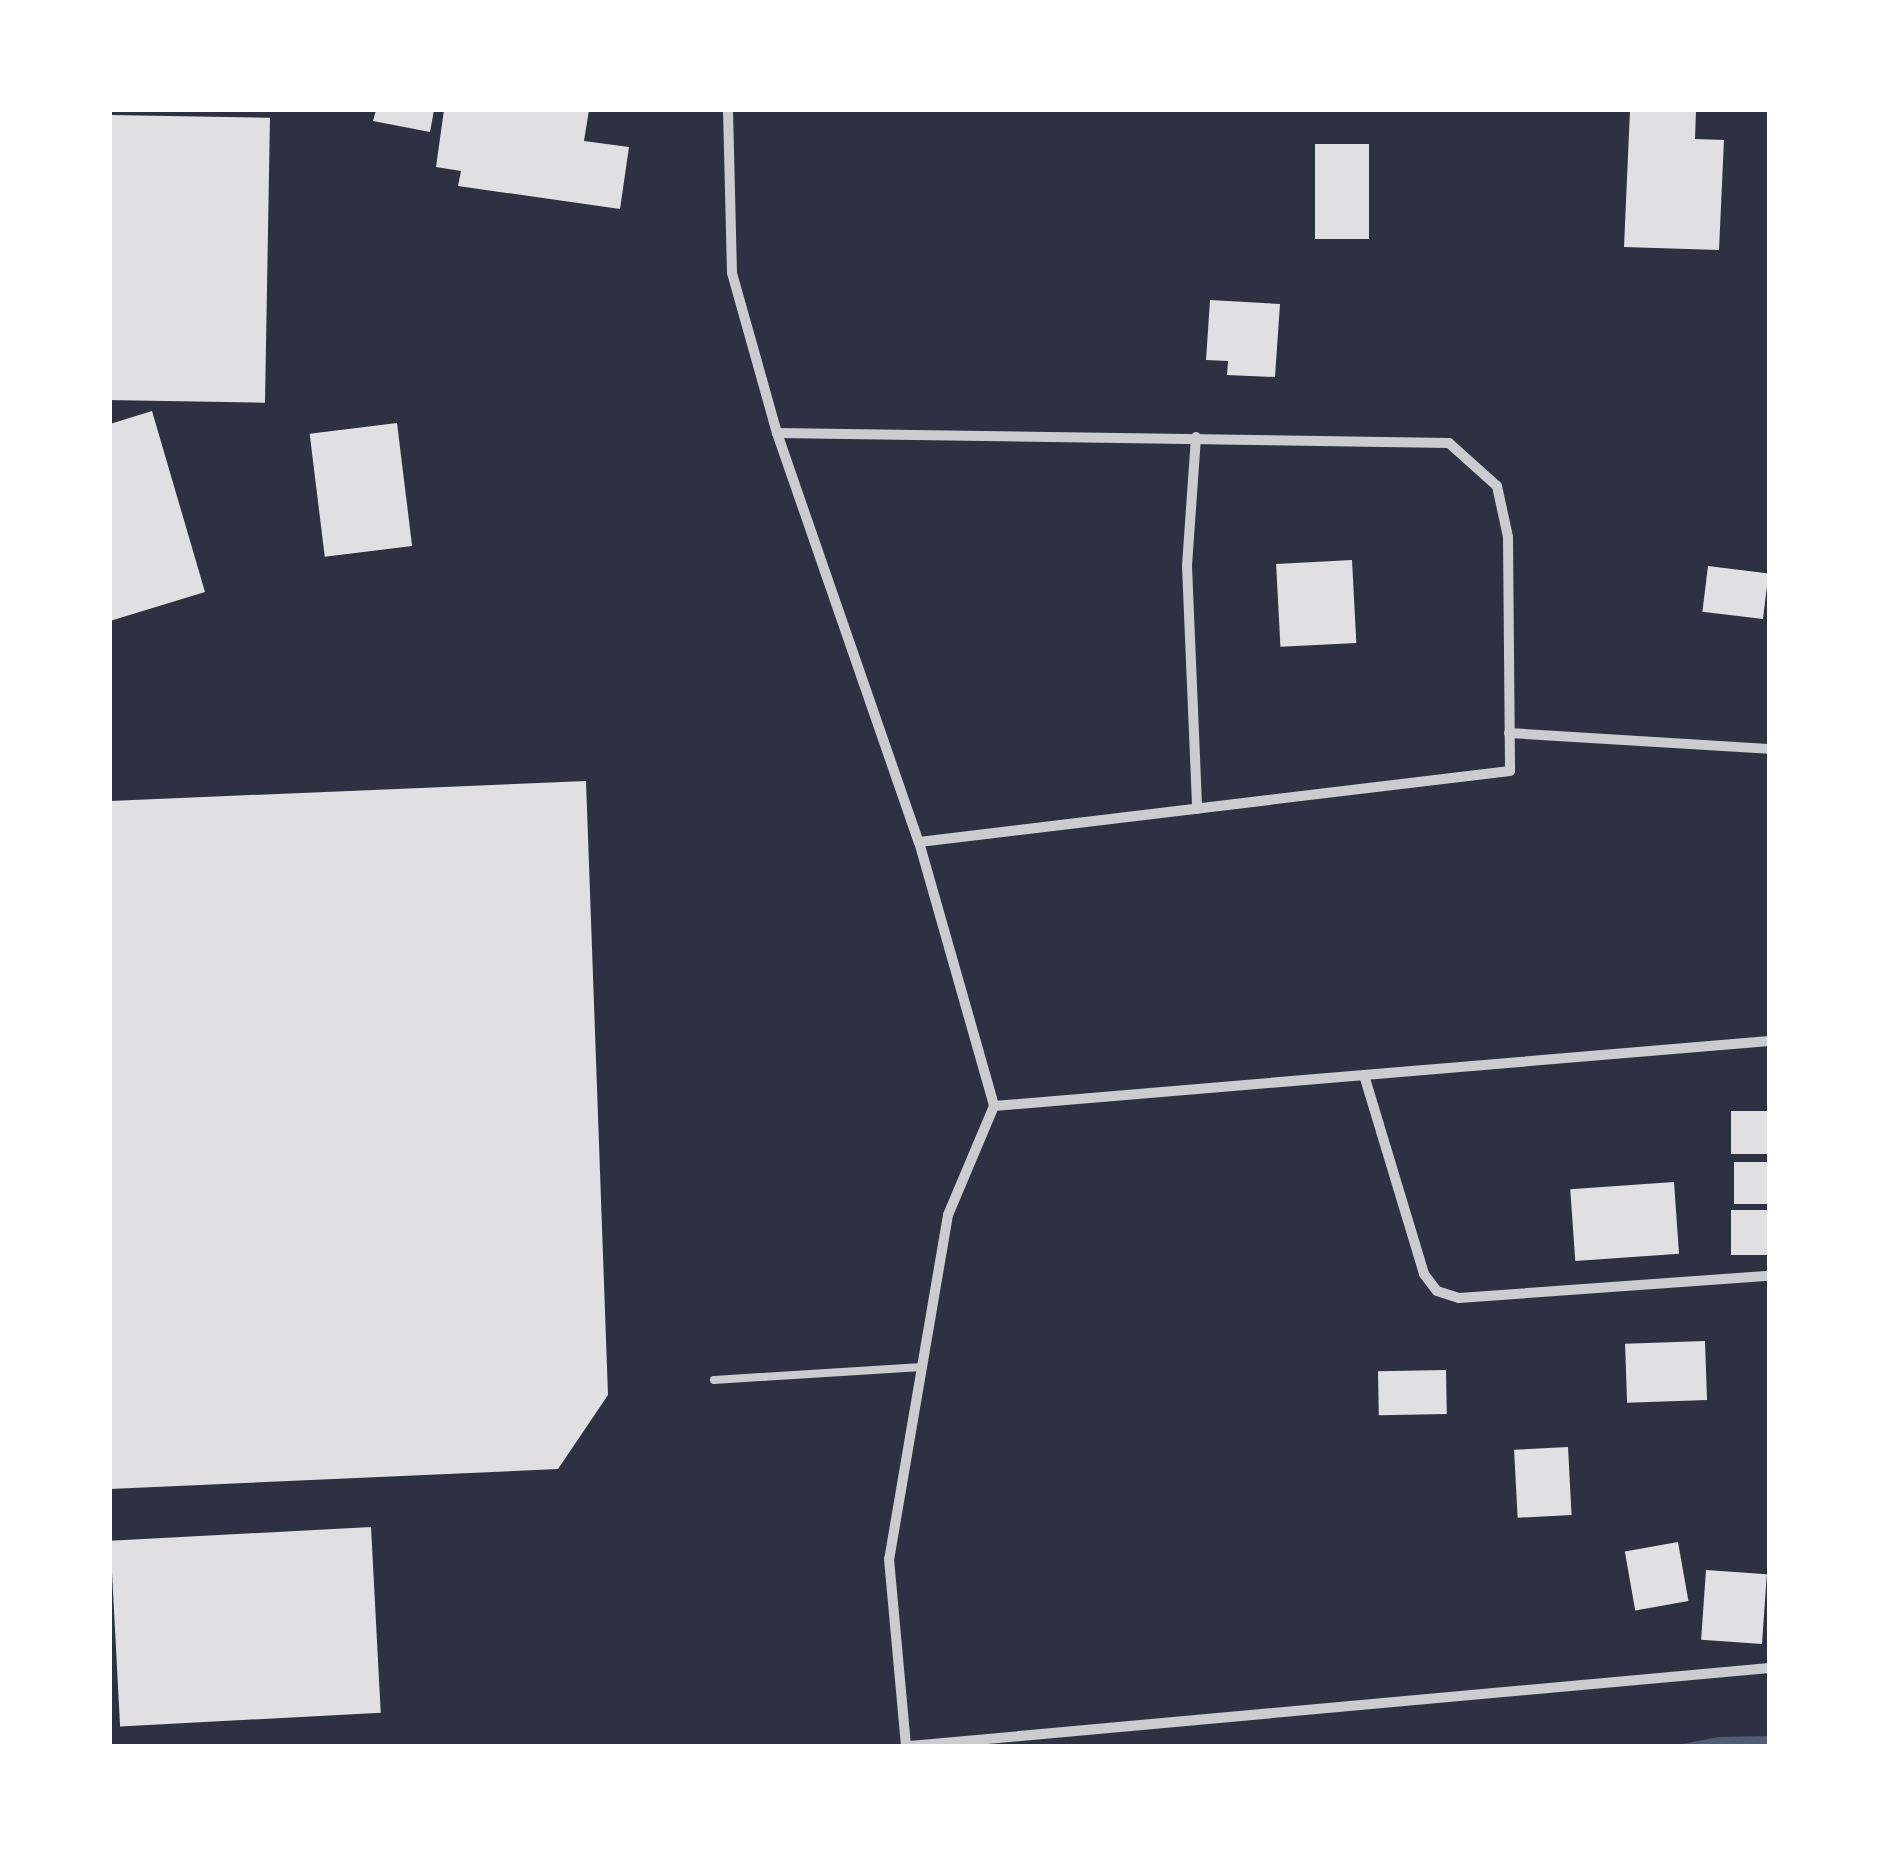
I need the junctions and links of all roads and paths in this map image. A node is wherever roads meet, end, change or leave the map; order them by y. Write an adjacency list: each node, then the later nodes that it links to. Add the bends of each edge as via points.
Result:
1 (728, 110): 2 (street, via 732,273)
2 (778, 433): 3 (street); 7 (street)
3 (1196, 437): 4 (street, via 1448,443 1497,486 1508,537); 6 (street, via 1187,566)
4 (1509, 733): 5 (street); 6 (street, via 1510,771)
5 (1769, 749)
6 (1197, 809): 7 (street)
7 (918, 842): 10 (street)
8 (1769, 1041): 9 (street)
9 (1364, 1075): 10 (street); 11 (street, via 1424,1274 1437,1291 1459,1298)
10 (994, 1106): 12 (street, via 948,1215)
11 (1769, 1276)
12 (922, 1367): 13 (lane); 15 (street, via 889,1559)
13 (714, 1380)
14 (1769, 1668): 15 (street)
15 (908, 1746)

